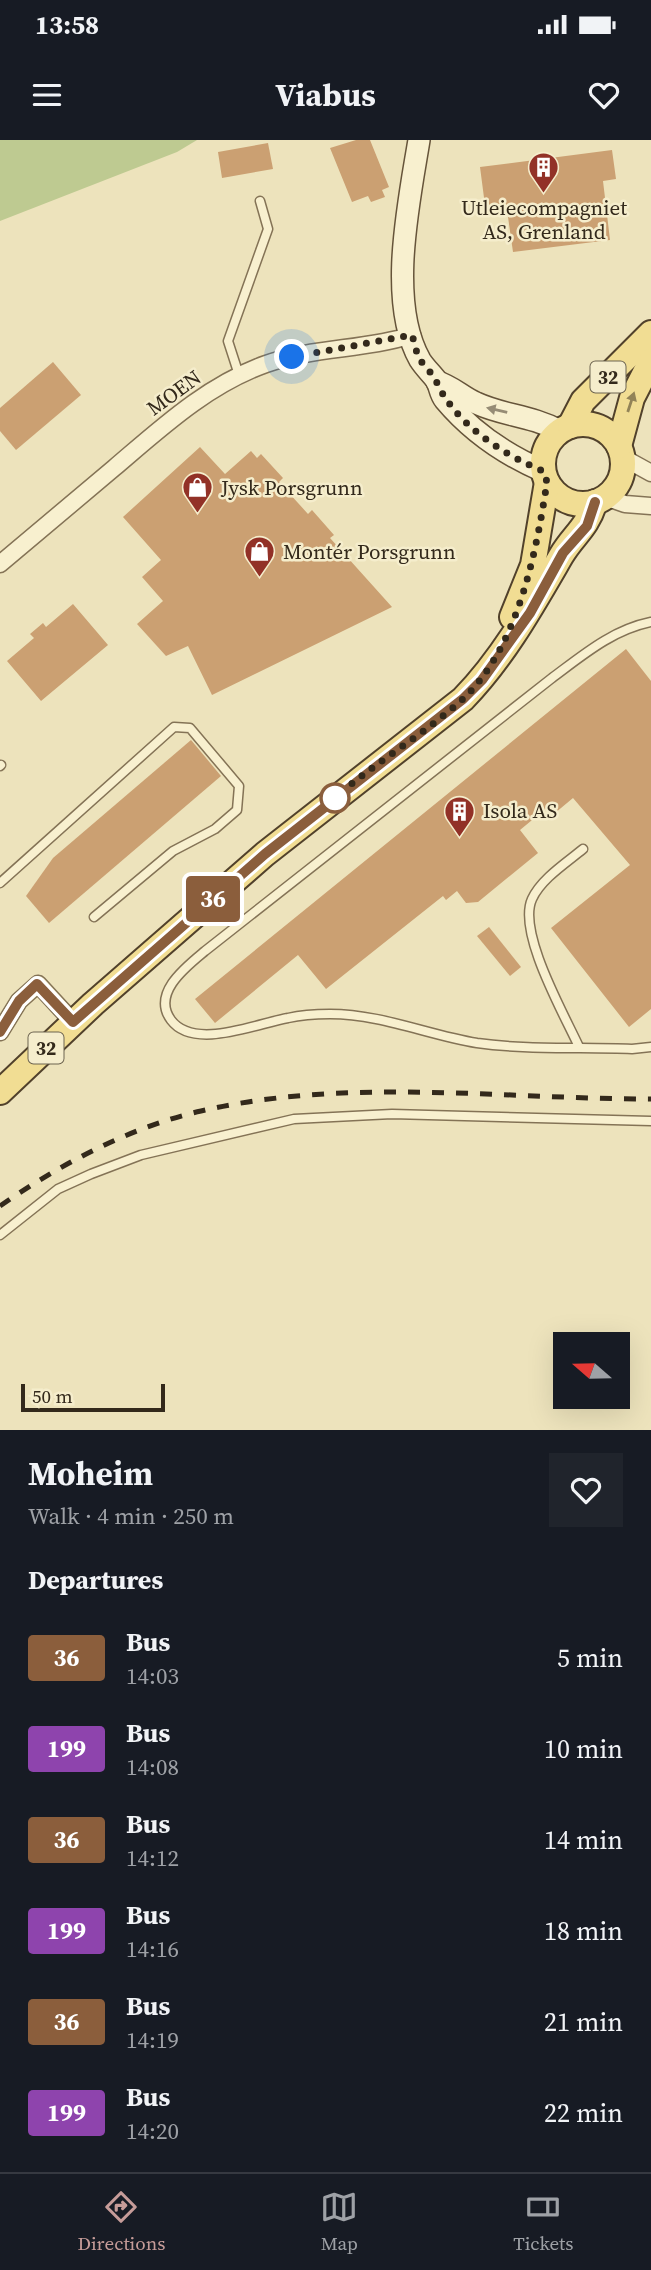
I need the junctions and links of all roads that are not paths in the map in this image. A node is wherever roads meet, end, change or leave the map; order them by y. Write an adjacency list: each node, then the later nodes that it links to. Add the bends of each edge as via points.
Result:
1 (419, 140): 4 (main road, via 404,240 403,288)
2 (260, 201): 6 (lane, via 268,229 228,341)
3 (651, 332): 8 (main road, 32, via 583,401)
4 (412, 335): 6 (street, MOEN, via 307,353); 7 (main road, via 419,358)
5 (651, 361): 9 (main road, 32, one-way to 5, via 632,398)
6 (239, 375): 14 (street, MOEN, via 195,401)
7 (437, 382): 8 (main road, one-way to 7, via 473,402); 11 (main road, via 444,400 478,433)
8 (565, 428): 9 (main road, via 593,425 612,437); 11 (main road, 32, via 546,449)
9 (620, 452): 10 (street); 12 (main road, 32, via 620,480)
10 (651, 473)
11 (545, 476): 12 (main road, via 553,491 572,503); 16 (main road, 32, via 533,565)
12 (600, 500): 13 (street); 16 (main road, 32)
13 (651, 506)
14 (3, 556)
15 (651, 622): 22 (lane, via 604,640 552,678 205,951 174,977 167,995 170,1020 182,1030 198,1034 223,1034 289,1018 330,1014 362,1016 480,1043)
16 (505, 645): 20 (main road, 32, via 463,699 265,854)
17 (583, 849): 22 (lane, via 543,884 532,897 528,912 536,947)
18 (0, 883): 19 (lane, via 174,727 190,727 239,786 237,810 215,829 173,851)
19 (94, 917)
20 (73, 1022): 21 (street, via 37,984 19,1001); 24 (main road, 32)
21 (0, 1032)
22 (579, 1047): 23 (lane)
23 (651, 1047)
24 (0, 1091)
25 (651, 1121): 26 (lane, via 391,1114 294,1119 141,1155 91,1174 58,1189)
26 (0, 1235)

